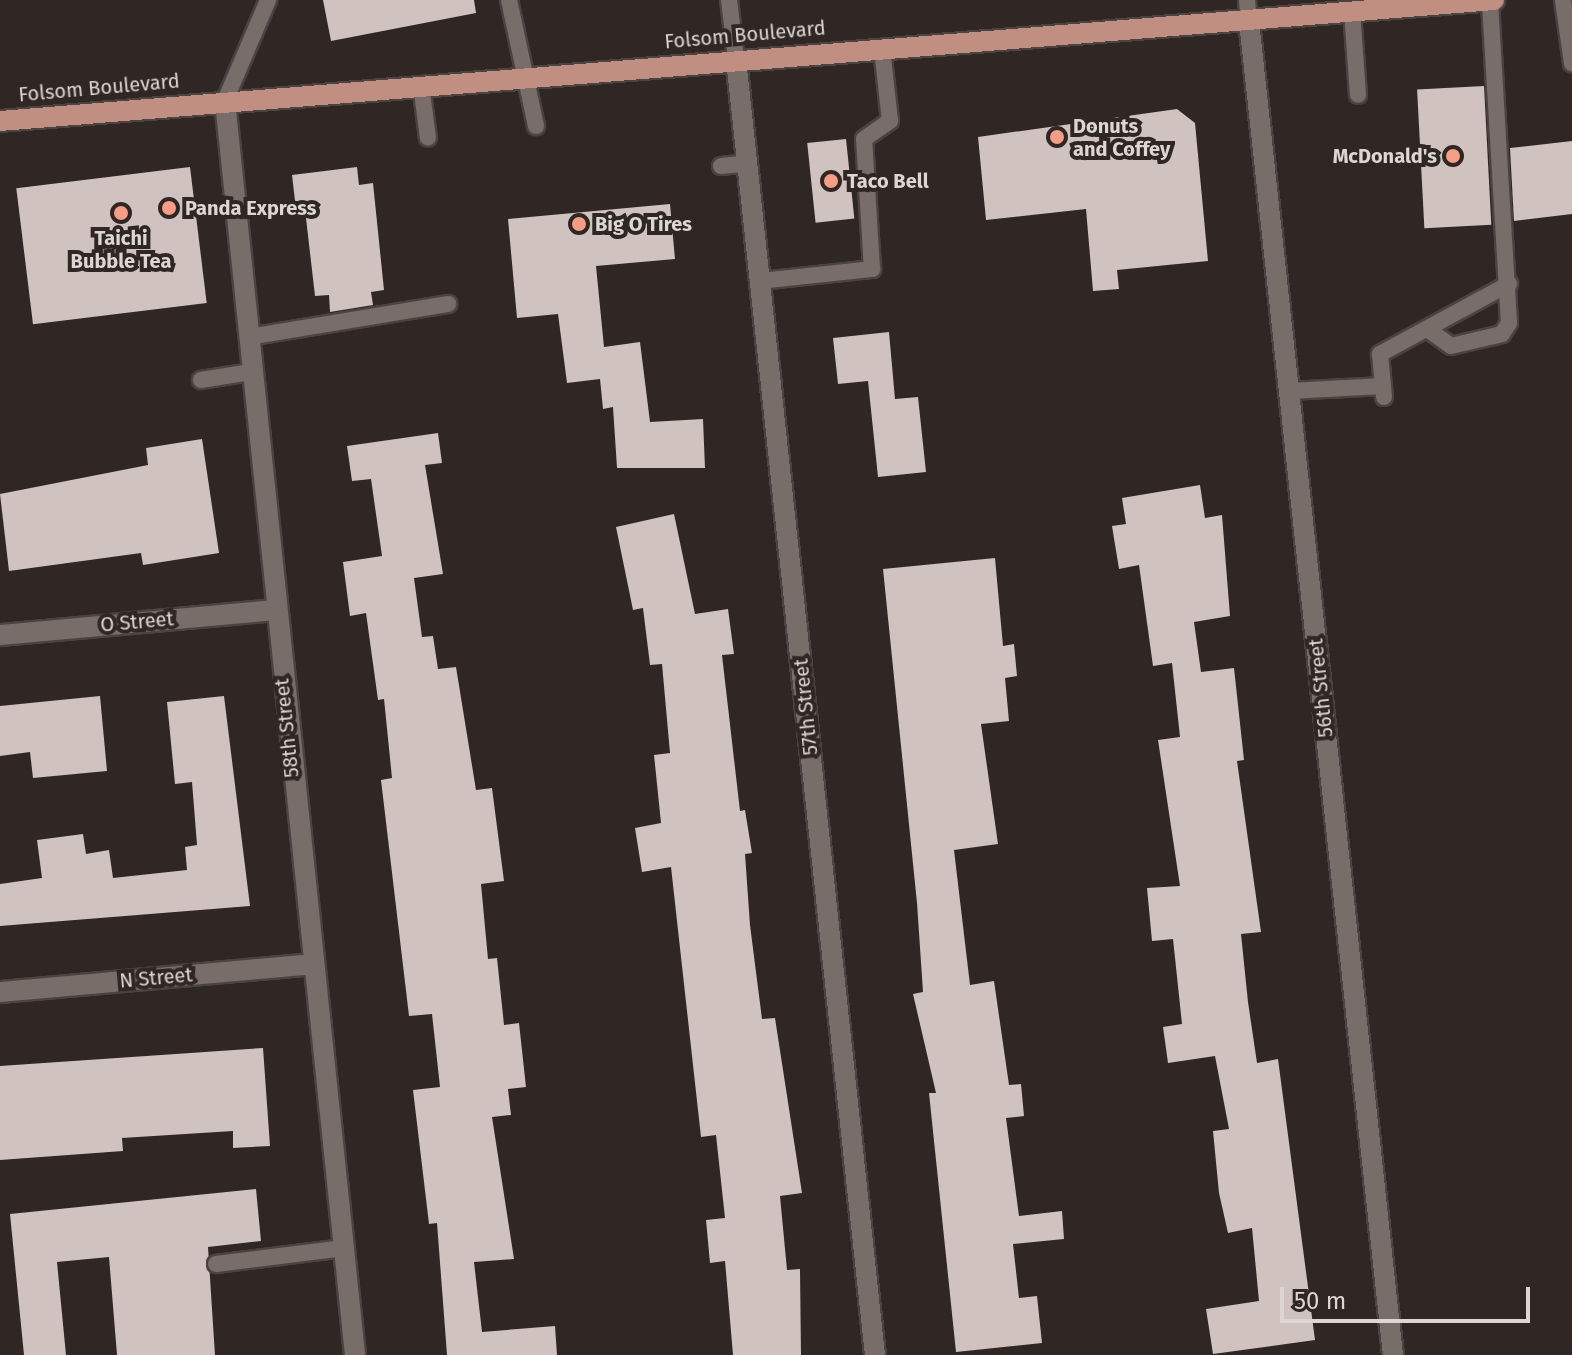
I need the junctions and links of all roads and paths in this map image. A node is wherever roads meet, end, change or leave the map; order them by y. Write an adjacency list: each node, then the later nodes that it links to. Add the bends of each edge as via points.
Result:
1 (268, 0): 14 (lane)
2 (509, 0): 11 (lane)
3 (729, 0): 9 (lane)
4 (1492, 0): 7 (main road, Folsom Boulevard); 21 (lane)
5 (1563, 0): 10 (lane)
6 (1248, 10): 7 (main road, Folsom Boulevard); 8 (main road, Folsom Boulevard); 27 (street, 56th Street)
7 (1352, 11): 13 (lane)
8 (882, 49): 9 (main road, Folsom Boulevard); 20 (lane, via 890,121 864,139 872,269)
9 (736, 59): 11 (main road, Folsom Boulevard); 18 (street, 57th Street)
10 (1572, 63)
11 (521, 79): 12 (main road, Folsom Boulevard); 16 (lane)
12 (421, 85): 14 (main road, Folsom Boulevard); 17 (lane)
13 (1358, 95)
14 (225, 101): 15 (main road, Folsom Boulevard); 24 (street, 58th Street)
15 (0, 121)
16 (536, 126)
17 (428, 138)
18 (748, 163): 19 (lane); 20 (street, 57th Street)
19 (721, 166)
20 (760, 281): 35 (street, 57th Street)
21 (1509, 284): 23 (lane); 23 (lane, via 1502,334 1451,346)
22 (448, 304): 24 (lane)
23 (1427, 329): 27 (lane, via 1380,354 1384,392)
24 (248, 337): 25 (street, 58th Street)
25 (251, 372): 26 (lane); 28 (street, 58th Street)
26 (201, 380)
27 (1289, 391): 36 (street, 56th Street)
28 (274, 610): 29 (street, O Street); 30 (street, 58th Street)
29 (0, 635)
30 (313, 964): 31 (street, N Street); 32 (street, 58th Street)
31 (0, 992)
32 (344, 1248): 33 (lane); 34 (street, 58th Street)
33 (216, 1264)
34 (355, 1355)
35 (875, 1355)
36 (1393, 1355)

